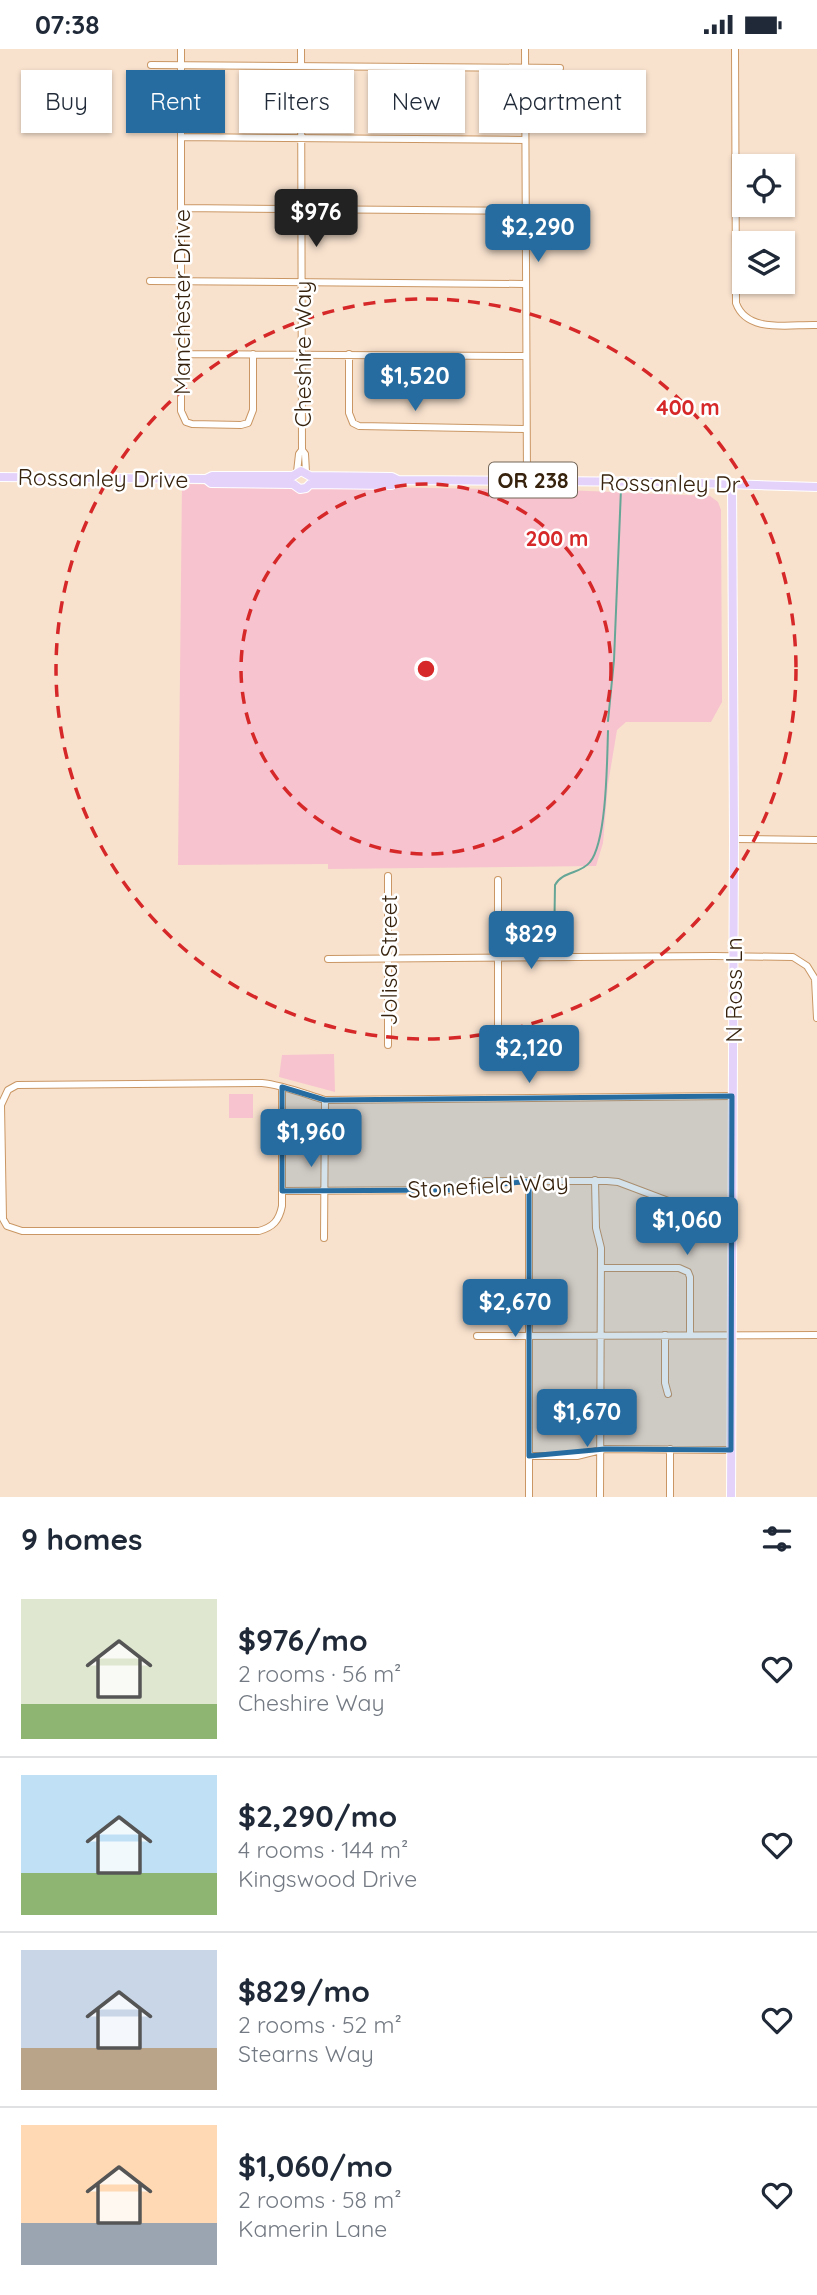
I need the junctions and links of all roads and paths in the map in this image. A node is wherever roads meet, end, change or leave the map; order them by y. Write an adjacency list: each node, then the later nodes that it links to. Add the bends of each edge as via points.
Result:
1 (181, 49): 6 (street, Manchester Drive)
2 (302, 49): 7 (street, Cheshire Way)
3 (525, 49): 8 (street)
4 (735, 49): 20 (street, via 738,309 757,324)
5 (150, 65): 6 (street)
6 (181, 65): 7 (street); 10 (street, Manchester Drive)
7 (302, 66): 8 (street); 11 (street, Cheshire Way)
8 (525, 67): 9 (street); 12 (street)
9 (560, 68)
10 (181, 137): 11 (street); 13 (street, Manchester Drive)
11 (302, 138): 12 (street); 14 (street, Cheshire Way)
12 (524, 140): 15 (street)
13 (181, 208): 14 (street); 17 (street, Manchester Drive)
14 (302, 210): 15 (street); 18 (street, Cheshire Way)
15 (524, 211): 19 (street)
16 (150, 281): 17 (street)
17 (181, 281): 18 (street); 21 (street, Manchester Drive)
18 (302, 282): 19 (street); 23 (street, Cheshire Way)
19 (524, 284): 25 (street)
20 (817, 325)
21 (181, 354): 22 (street); 22 (street, Manchester Drive, via 181,411 186,422 241,425 248,423 253,410)
22 (253, 354): 23 (street)
23 (302, 354): 24 (street); 28 (street, Cheshire Way, via 305,454)
24 (349, 354): 25 (street); 26 (street, via 349,413 359,426)
25 (525, 356): 26 (street)
26 (525, 429): 30 (street)
27 (0, 477): 28 (main road, Rossanley Drive / OR 238)
28 (301, 477): 29 (main road, Rossanley Drive / OR 238, via 392,485)
29 (397, 480): 30 (main road, Rossanley Dr / OR 238)
30 (527, 480): 31 (main road, Rossanley Dr / OR 238)
31 (732, 483): 32 (main road, Rossanley Dr / OR 238); 33 (main road, N Ross Ln)
32 (817, 487)
33 (734, 839): 34 (street); 37 (main road, N Ross Ln)
34 (817, 840)
35 (388, 876): 39 (street, Jolisa Street)
36 (498, 880): 38 (street)
37 (733, 956): 38 (street); 41 (street, via 793,957); 46 (main road, N Ross Ln)
38 (498, 957): 39 (street); 43 (street)
39 (387, 959): 40 (street); 44 (street, Jolisa Street)
40 (328, 960)
41 (814, 968): 42 (street)
42 (817, 1017)
43 (498, 1044)
44 (388, 1045)
45 (282, 1087): 47 (street); 51 (street); 51 (street, via 262,1083 24,1084 8,1090 1,1105 2,1212 14,1230 258,1231 276,1223)
46 (732, 1096): 47 (street); 52 (main road, N Ross Ln)
47 (325, 1100): 50 (street)
48 (595, 1180): 49 (street, Stonefield Way); 52 (street, Stonefield Way, via 618,1182 671,1202); 54 (street)
49 (529, 1181): 50 (street, Stonefield Way, via 485,1181 451,1190); 61 (street)
50 (324, 1190): 51 (street, Stonefield Way); 53 (street)
51 (282, 1191)
52 (732, 1203): 58 (main road, N Ross Ln)
53 (324, 1238)
54 (601, 1268): 55 (street); 57 (street, via 679,1268 688,1272)
55 (601, 1335): 56 (street); 61 (street); 65 (street)
56 (665, 1335): 57 (street); 62 (street)
57 (690, 1335): 58 (street)
58 (732, 1335): 59 (street); 64 (main road, N Ross Ln)
59 (817, 1335)
60 (477, 1336): 61 (street)
61 (529, 1336): 66 (street)
62 (668, 1394)
63 (670, 1449): 64 (street); 65 (street); 69 (street)
64 (731, 1450): 70 (main road, N Ross Ln)
65 (601, 1451): 66 (street); 68 (street)
66 (529, 1456): 67 (street)
67 (529, 1497)
68 (600, 1497)
69 (670, 1497)
70 (731, 1497)

